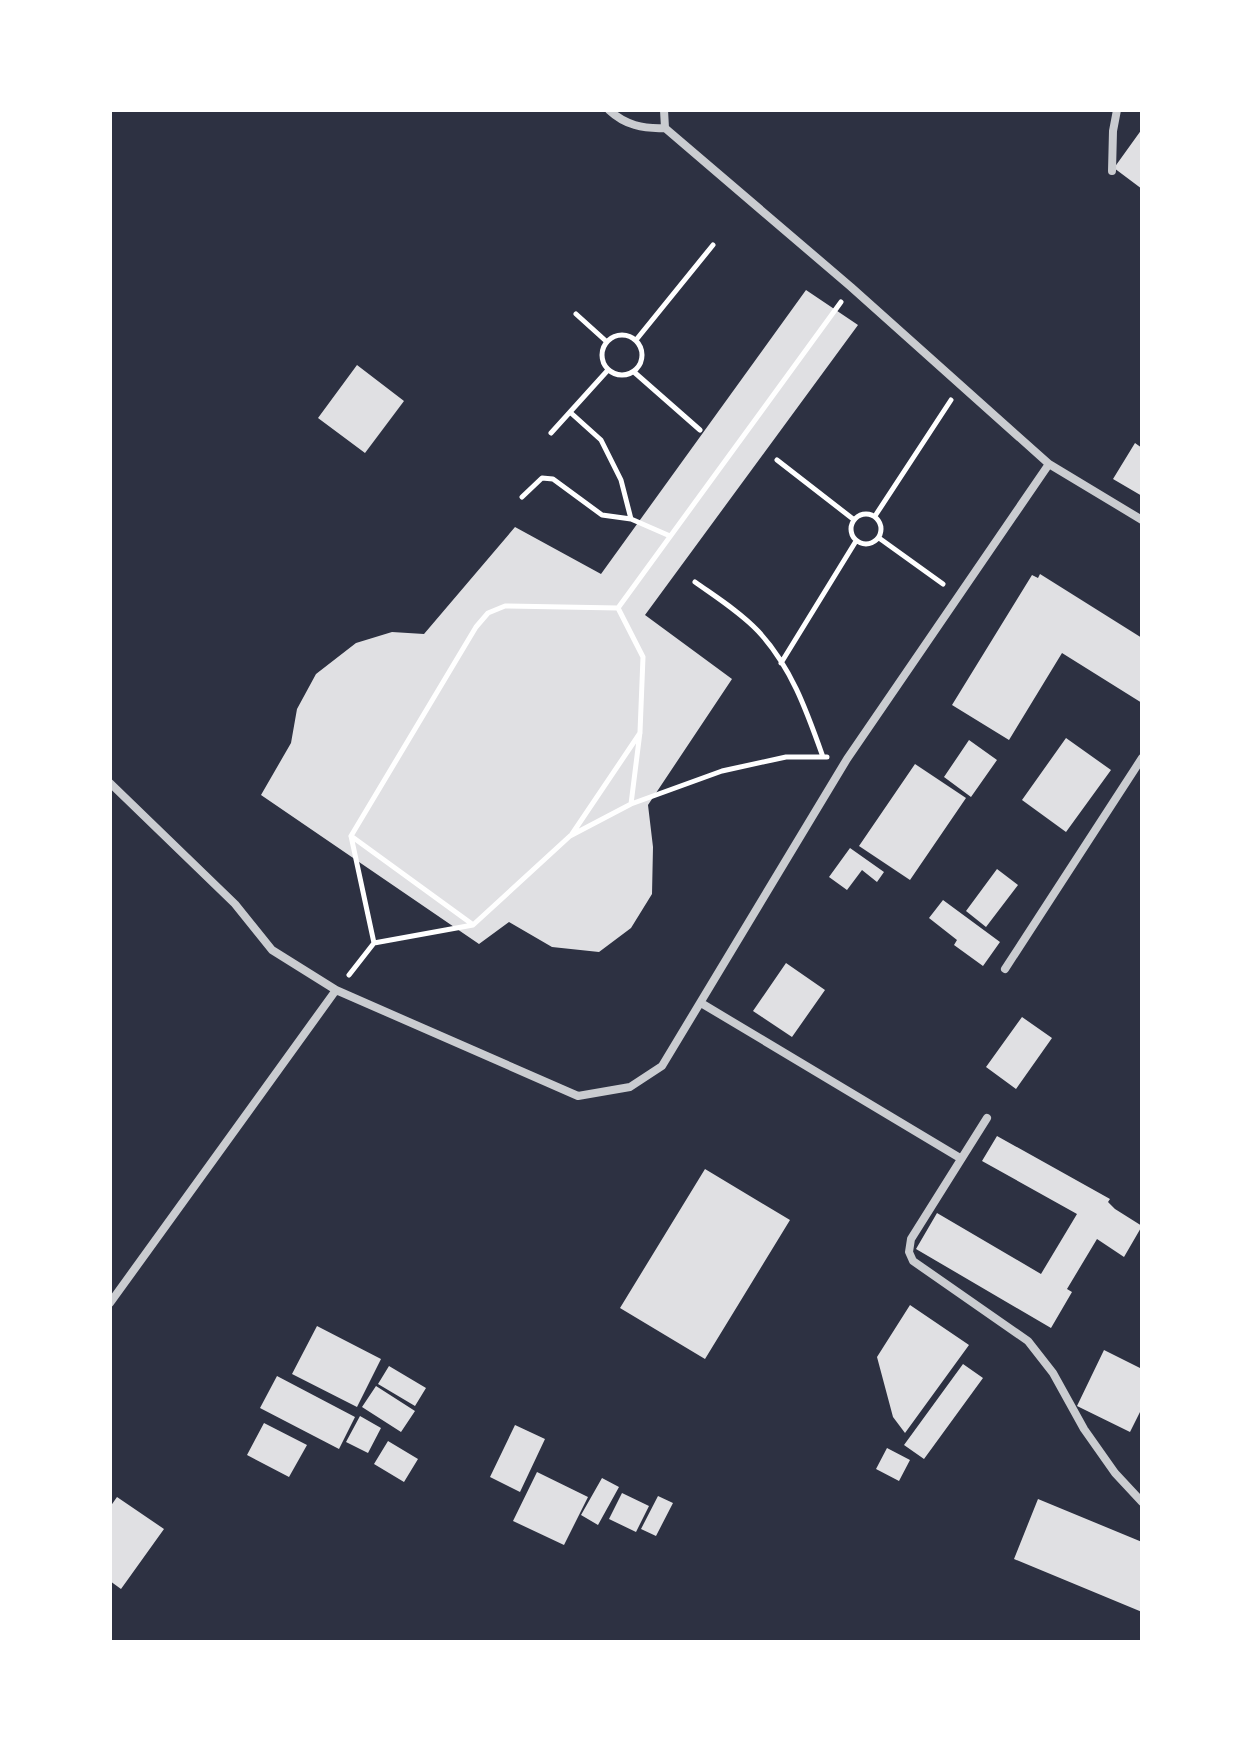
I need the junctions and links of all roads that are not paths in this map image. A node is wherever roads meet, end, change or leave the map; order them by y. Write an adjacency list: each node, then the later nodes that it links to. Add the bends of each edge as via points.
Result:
1 (609, 110): 4 (street, via 644,129)
2 (664, 110): 4 (street)
3 (1117, 110): 5 (street)
4 (665, 128): 6 (street)
5 (1112, 171)
6 (1049, 464): 7 (street); 12 (street, via 847,759)
7 (1142, 520)
8 (1142, 758): 10 (street)
9 (110, 783): 11 (street, via 235,904 272,950)
10 (1005, 969)
11 (336, 990): 12 (street, via 578,1096 630,1087 662,1066); 15 (street)
12 (701, 1003): 14 (street)
13 (987, 1118): 14 (street)
14 (960, 1158): 16 (street, via 911,1239 913,1261 1028,1341 1115,1473)
15 (110, 1303)
16 (1142, 1502)

